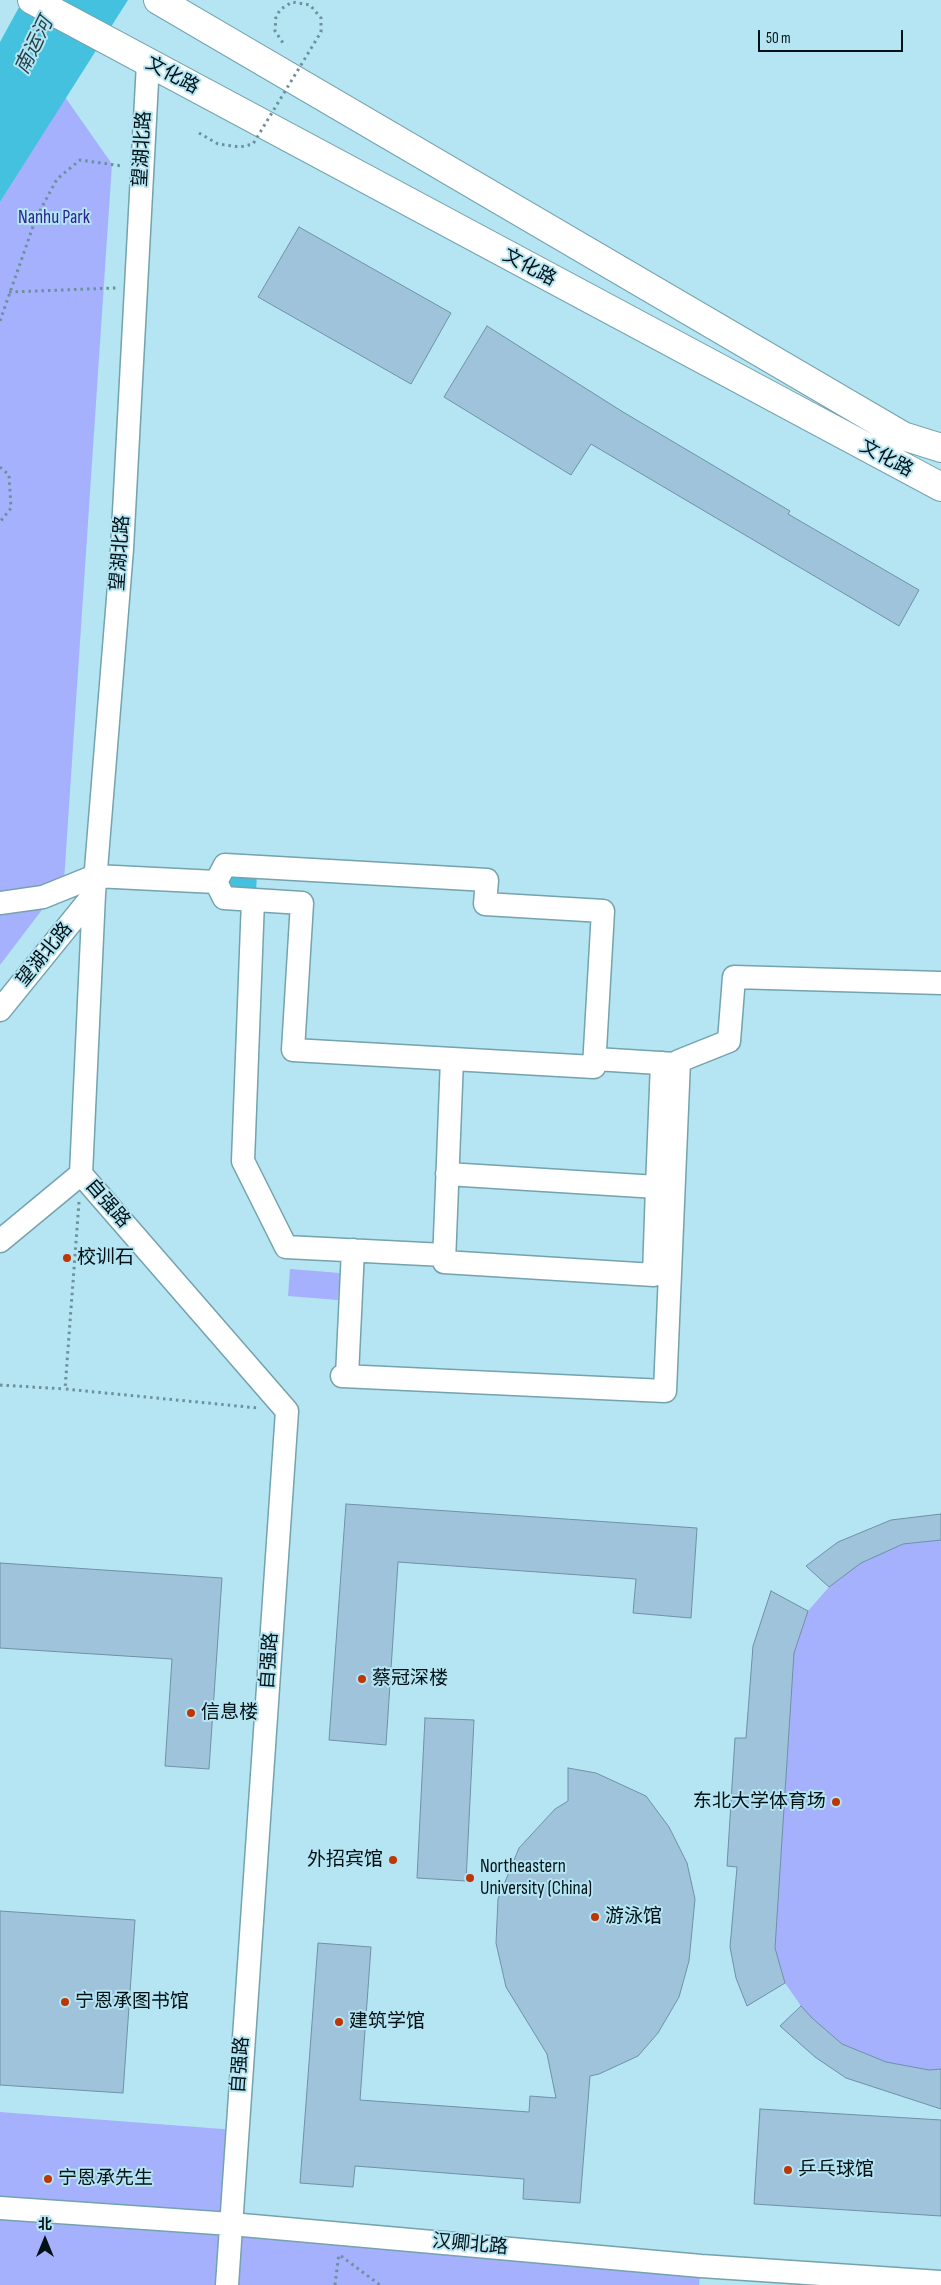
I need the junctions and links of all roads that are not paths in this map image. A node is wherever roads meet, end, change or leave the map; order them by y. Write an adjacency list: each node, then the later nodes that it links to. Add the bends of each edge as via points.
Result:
1 (32, 0): 3 (main road, 文化路)
2 (159, 0): 4 (main road, 文化路, via 903,436)
3 (148, 63): 5 (main road, 文化路); 8 (street, 望湖北路, via 122,549)
4 (941, 448)
5 (941, 487)
6 (305, 871): 7 (street, via 225,866); 11 (street); 15 (street, via 487,880 485,904 603,911)
7 (216, 882): 8 (street); 9 (street, via 224,898)
8 (94, 885): 10 (street); 13 (street, 望湖北路); 17 (street)
9 (253, 900): 11 (street); 21 (street, via 244,1161 286,1247)
10 (0, 903)
11 (302, 903): 14 (street, via 293,1050)
12 (941, 983): 16 (street, via 734,977 729,1041)
13 (0, 1010)
14 (452, 1059): 15 (street, via 594,1067); 18 (street)
15 (595, 1059): 16 (street)
16 (671, 1064): 19 (street); 21 (street, via 665,1391 344,1376)
17 (81, 1174): 20 (street); 24 (street, 自强路, via 287,1411)
18 (447, 1174): 19 (street); 22 (street)
19 (657, 1187): 22 (street, via 654,1275 444,1262)
20 (0, 1241)
21 (353, 1250): 22 (street)
22 (444, 1255)
23 (0, 2208): 24 (street, 汉卿北路)
24 (232, 2224): 25 (street, 汉卿北路, via 340,2244); 27 (street, 自强路)
25 (700, 2276): 26 (street, 汉卿北路)
26 (941, 2282)
27 (227, 2285)

